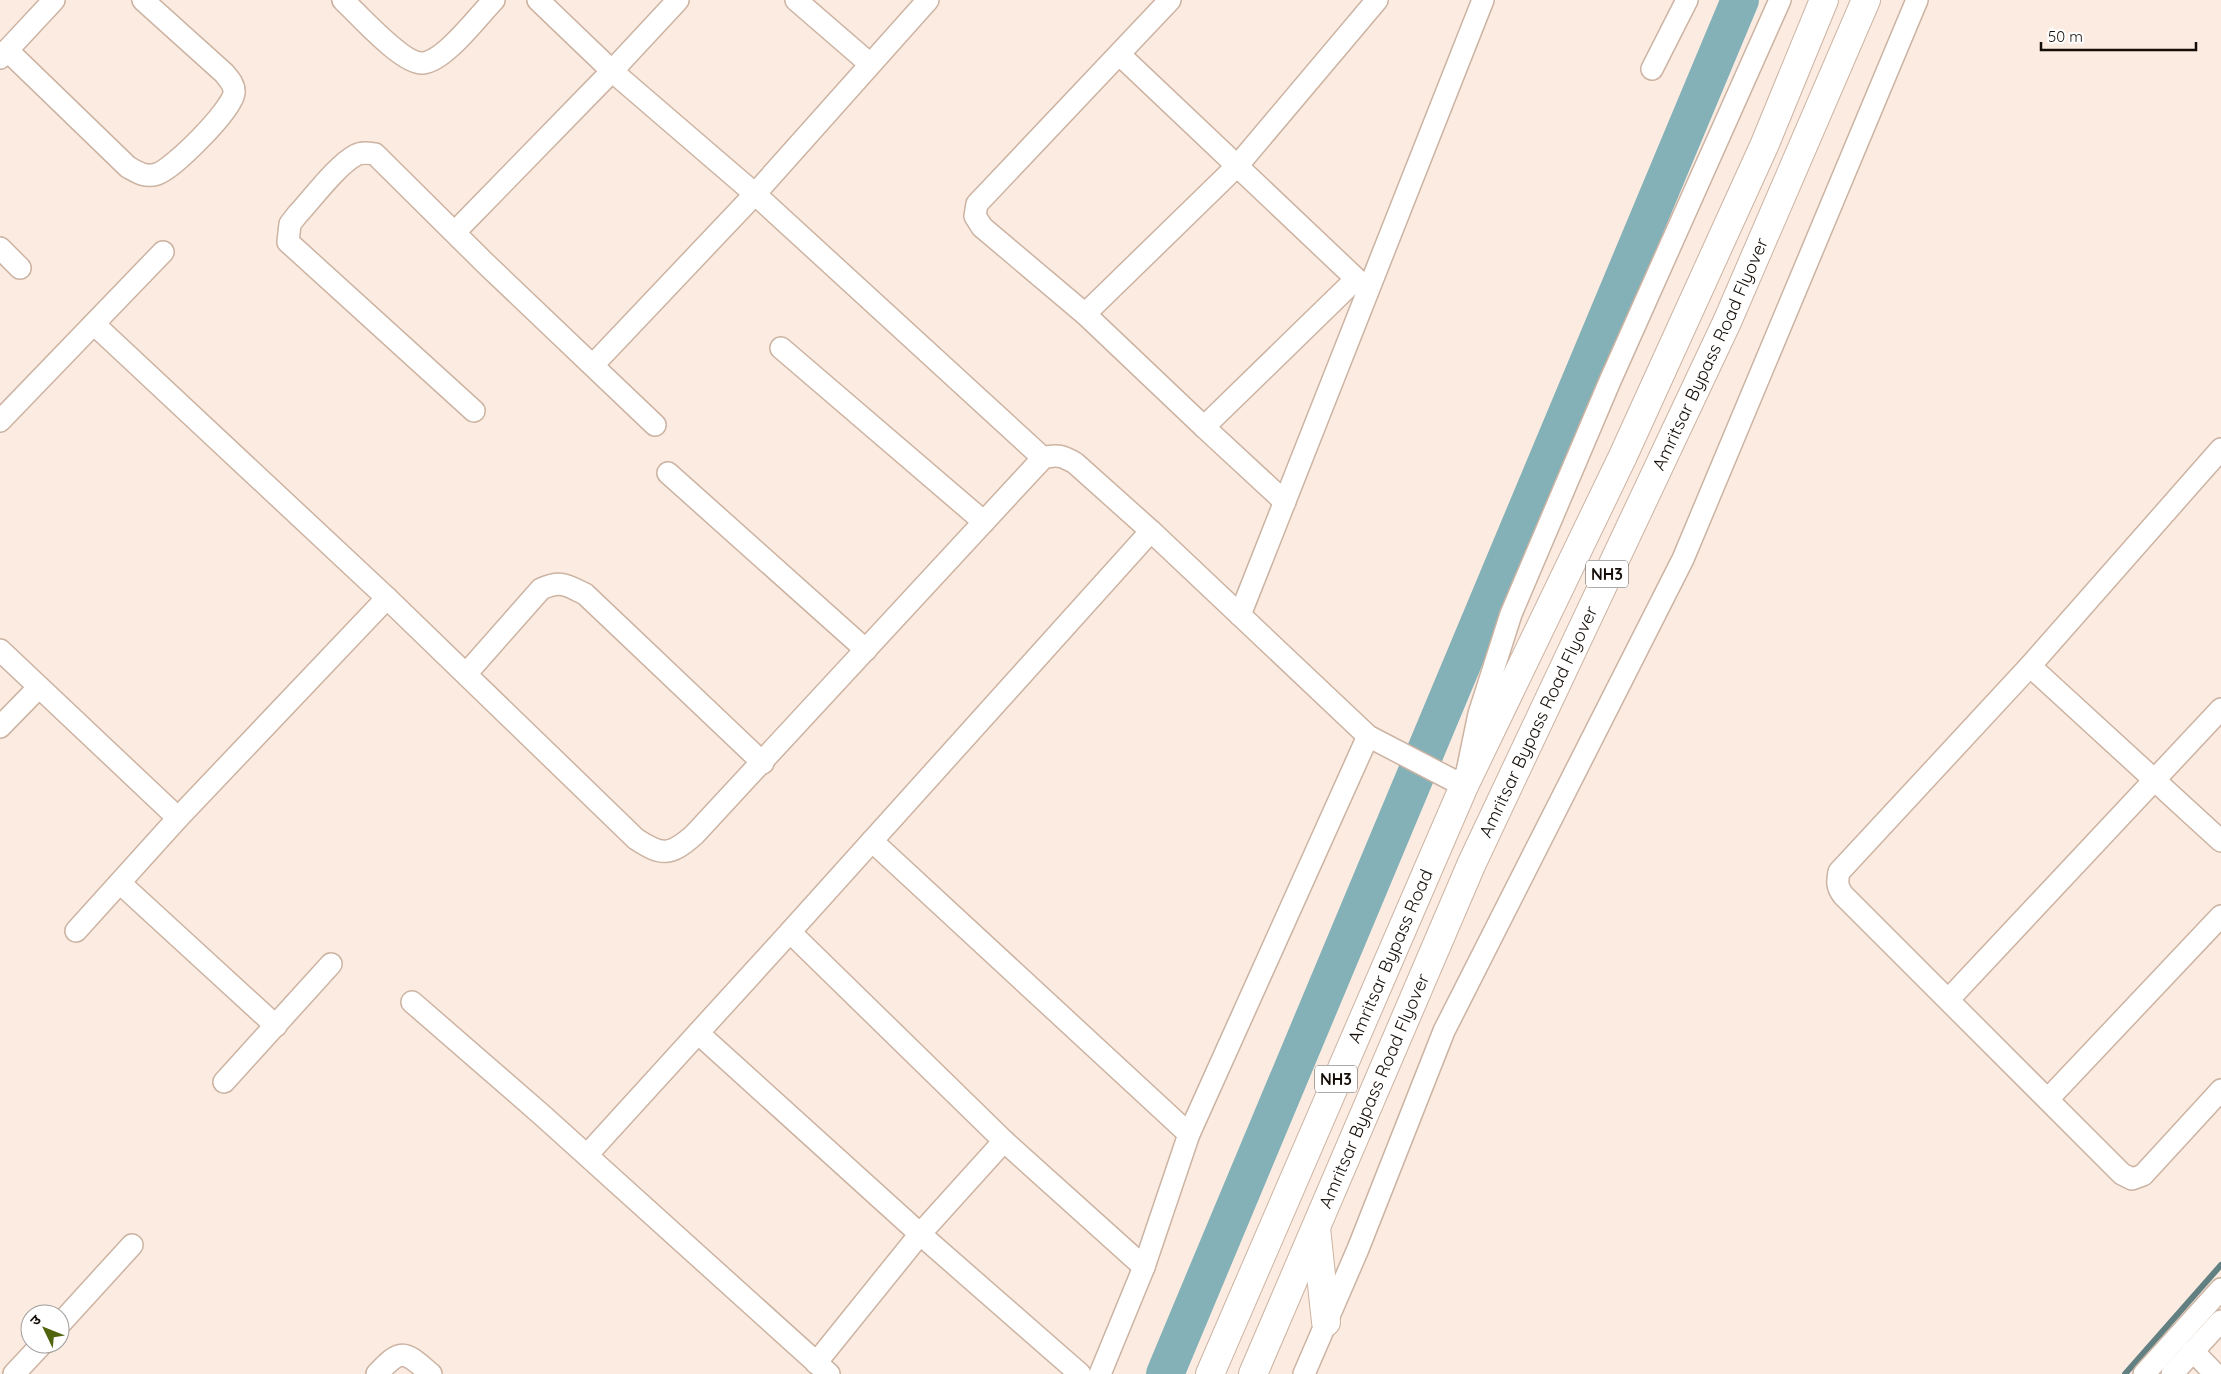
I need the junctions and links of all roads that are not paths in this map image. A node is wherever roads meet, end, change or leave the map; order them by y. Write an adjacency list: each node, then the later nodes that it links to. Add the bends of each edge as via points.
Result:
1 (54, 0): 17 (street)
2 (143, 0): 17 (street, via 233,85 234,95 183,157 158,174 143,176 128,167)
3 (343, 0): 4 (street, via 398,52 414,63 424,63 447,49)
4 (494, 0)
5 (538, 0): 21 (street)
6 (678, 0): 21 (street)
7 (796, 0): 19 (street)
8 (928, 0): 19 (street)
9 (1170, 0): 18 (street)
10 (1377, 0): 22 (street)
11 (1483, 0): 28 (street)
12 (1687, 0): 20 (street)
13 (1780, 0): 55 (street, via 1610,380 1511,614 1479,714)
14 (1824, 0): 55 (highway, Amritsar Bypass Road Flyover / NH3, via 1752,172 1623,456)
15 (1866, 0): 74 (highway, Amritsar Bypass Road Flyover / NH3, via 1727,322 1472,863)
16 (1917, 0): 81 (street, via 1683,559 1444,1031)
17 (4, 54)
18 (1120, 55): 22 (street); 29 (street, via 976,204 975,209 982,227)
19 (870, 64): 23 (street)
20 (1652, 68)
21 (612, 72): 23 (street); 24 (street)
22 (1238, 164): 28 (street); 29 (street)
23 (755, 194): 32 (street); 38 (street)
24 (455, 232): 32 (street); 33 (street, via 375,154 362,152 345,163 297,215 287,234 288,242 308,262)
25 (0, 248): 27 (street)
26 (163, 252): 30 (street)
27 (20, 268)
28 (1362, 284): 36 (street); 40 (street)
29 (1085, 314): 36 (street)
30 (95, 324): 34 (street); 43 (street)
31 (782, 348): 41 (street)
32 (593, 366): 35 (street)
33 (474, 411)
34 (0, 421)
35 (656, 425)
36 (1204, 427): 40 (street)
37 (2221, 449): 47 (street)
38 (1043, 458): 41 (street); 42 (street, via 1064,456 1075,463)
39 (668, 473): 46 (street)
40 (1285, 502): 44 (street)
41 (984, 522): 46 (street)
42 (1151, 531): 44 (street); 57 (street)
43 (387, 598): 48 (street); 56 (street)
44 (1240, 615): 52 (street)
45 (0, 650): 49 (street)
46 (866, 650): 53 (street)
47 (2030, 666): 54 (street); 64 (street, via 1839,872 1838,888 1843,895)
48 (466, 674): 53 (street, via 636,839 656,852 668,852 682,846); 53 (street, via 541,589 556,583 568,585 585,594)
49 (39, 687): 51 (street); 56 (street)
50 (2221, 709): 54 (street)
51 (0, 727)
52 (1368, 736): 55 (street); 71 (street)
53 (763, 763)
54 (2154, 780): 58 (street); 64 (street)
55 (1464, 786): 90 (highway, Amritsar Bypass Road / NH3)
56 (178, 818): 59 (street)
57 (872, 841): 62 (street); 71 (street)
58 (2221, 841)
59 (120, 883): 61 (street); 66 (street)
60 (2221, 916): 70 (street)
61 (76, 931)
62 (790, 932): 67 (street); 72 (street)
63 (331, 964): 66 (street)
64 (1949, 999): 70 (street)
65 (412, 1002): 73 (street)
66 (276, 1026): 68 (street)
67 (698, 1033): 73 (street); 75 (street)
68 (224, 1082)
69 (2221, 1090): 70 (street, via 2151,1168 2132,1179 2122,1174)
70 (2048, 1098)
71 (1189, 1134): 77 (street)
72 (1004, 1141): 75 (street); 77 (street)
73 (587, 1156): 84 (street)
74 (1316, 1227): 81 (highway); 91 (highway, NH3)
75 (920, 1234): 84 (street); 88 (street)
76 (132, 1246): 79 (street)
77 (1144, 1267): 89 (street)
78 (2221, 1289): 93 (street)
79 (70, 1313)
80 (2221, 1321): 82 (street)
81 (1326, 1322): 92 (street)
82 (2193, 1351): 94 (street); 95 (street)
83 (33, 1354): 85 (street)
84 (822, 1369)
85 (14, 1374)
86 (377, 1374): 87 (street, via 400,1354)
87 (431, 1374)
88 (1080, 1374)
89 (1100, 1374)
90 (1210, 1374)
91 (1252, 1374)
92 (1304, 1374)
93 (2144, 1374)
94 (2172, 1374)
95 (2215, 1374)

